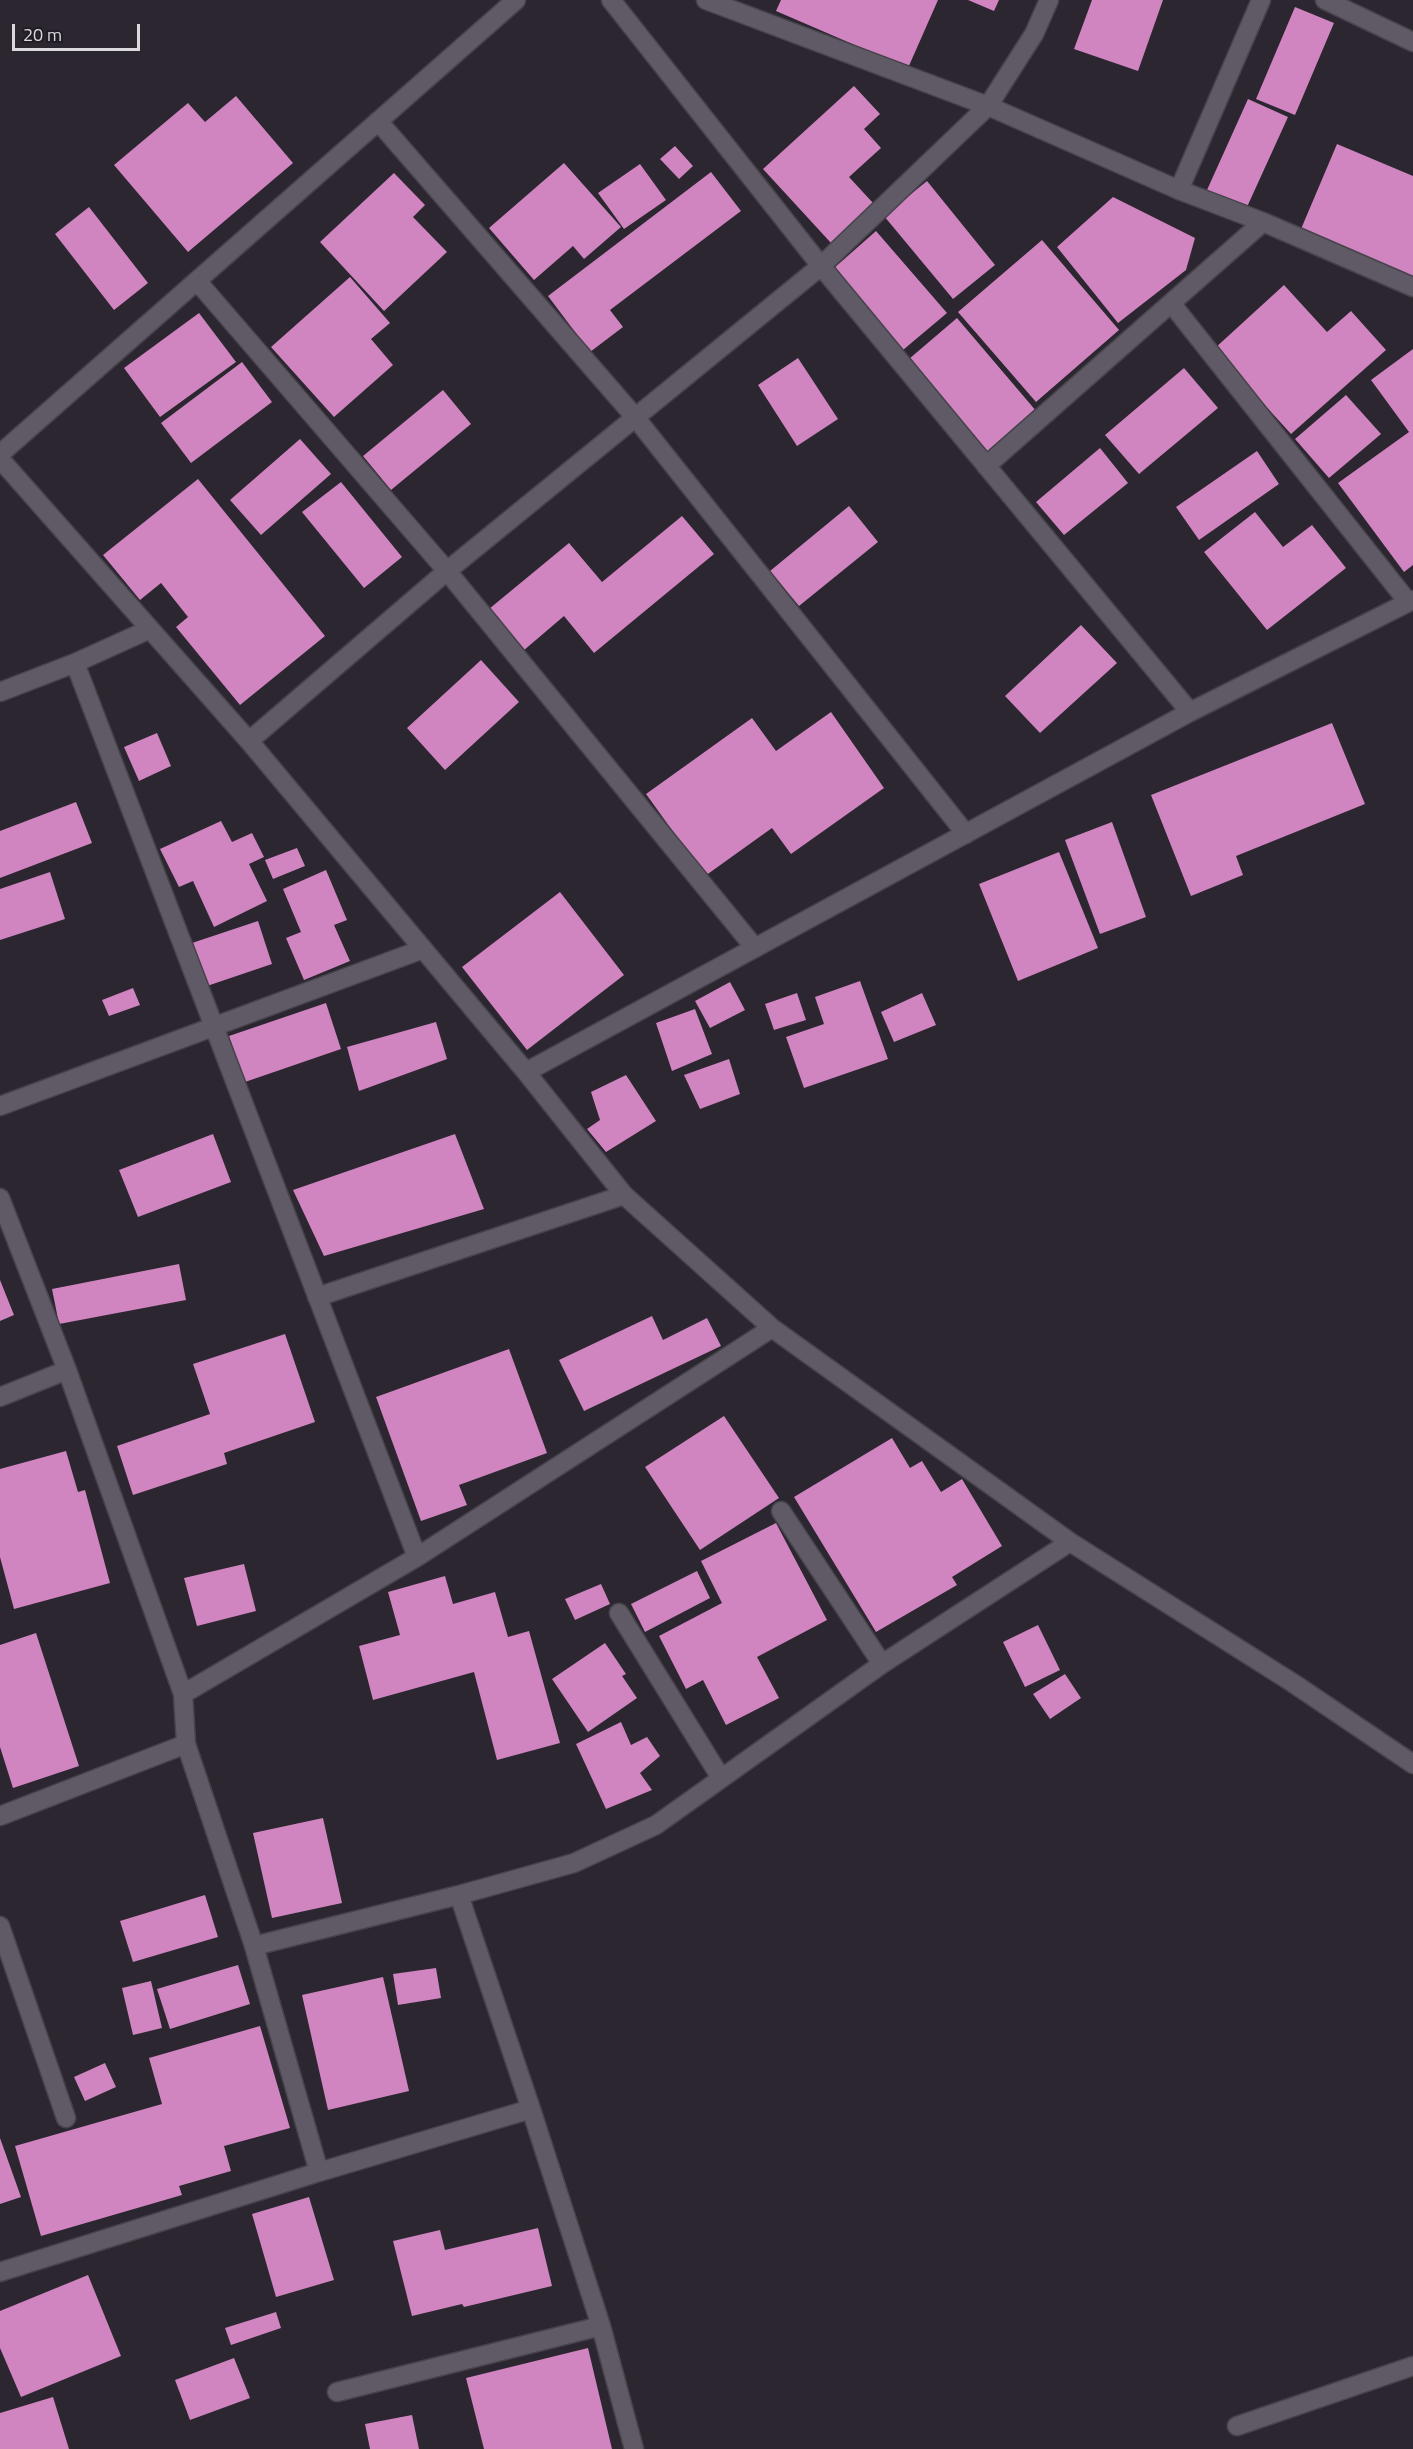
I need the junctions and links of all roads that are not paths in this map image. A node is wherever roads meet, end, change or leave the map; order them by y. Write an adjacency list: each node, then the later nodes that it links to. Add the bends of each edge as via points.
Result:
1 (516, 0): 10 (street)
2 (610, 0): 13 (street)
3 (706, 0): 7 (street)
4 (1049, 0): 9 (street, via 1034,34)
5 (1261, 0): 11 (street)
6 (1325, 0): 8 (street)
7 (726, 3): 9 (street)
8 (1413, 42)
9 (988, 106): 11 (street); 13 (street)
10 (378, 121): 14 (street); 17 (street)
11 (1179, 190): 12 (street)
12 (1263, 222): 15 (street); 16 (street)
13 (821, 266): 17 (street); 20 (street)
14 (197, 280): 18 (street); 21 (street)
15 (1413, 287)
16 (1171, 303): 20 (street); 22 (street)
17 (635, 417): 21 (street); 28 (street)
18 (0, 454)
19 (0, 459): 23 (street)
20 (986, 466): 26 (street)
21 (447, 571): 27 (street); 29 (street)
22 (1410, 601): 26 (street)
23 (150, 629): 24 (street); 27 (street)
24 (75, 663): 25 (street); 31 (street)
25 (0, 692)
26 (1190, 712): 28 (street)
27 (249, 741): 30 (street)
28 (966, 834): 29 (street)
29 (755, 948): 32 (street)
30 (423, 949): 31 (street); 32 (street)
31 (214, 1025): 33 (street); 36 (street)
32 (526, 1072): 34 (street)
33 (0, 1106)
34 (624, 1195): 36 (street); 37 (street)
35 (0, 1198): 38 (street)
36 (317, 1297): 42 (street)
37 (772, 1328): 41 (street); 42 (street)
38 (67, 1370): 39 (street); 45 (street)
39 (0, 1397)
40 (781, 1511): 44 (street)
41 (1070, 1542): 44 (street); 47 (street)
42 (417, 1557): 45 (street)
43 (619, 1613): 48 (street)
44 (882, 1664): 48 (street)
45 (183, 1694): 46 (street)
46 (186, 1744): 49 (street); 52 (street)
47 (1413, 1764)
48 (721, 1778): 50 (street, via 656,1825 574,1863)
49 (0, 1816)
50 (459, 1895): 52 (street); 53 (street)
51 (0, 1926): 54 (street)
52 (254, 1946): 55 (street)
53 (531, 2109): 55 (street); 57 (street)
54 (66, 2118)
55 (319, 2172): 56 (street)
56 (0, 2272)
57 (601, 2326): 59 (street); 61 (street)
58 (1413, 2366): 60 (street)
59 (337, 2392)
60 (1237, 2426)
61 (634, 2449)

